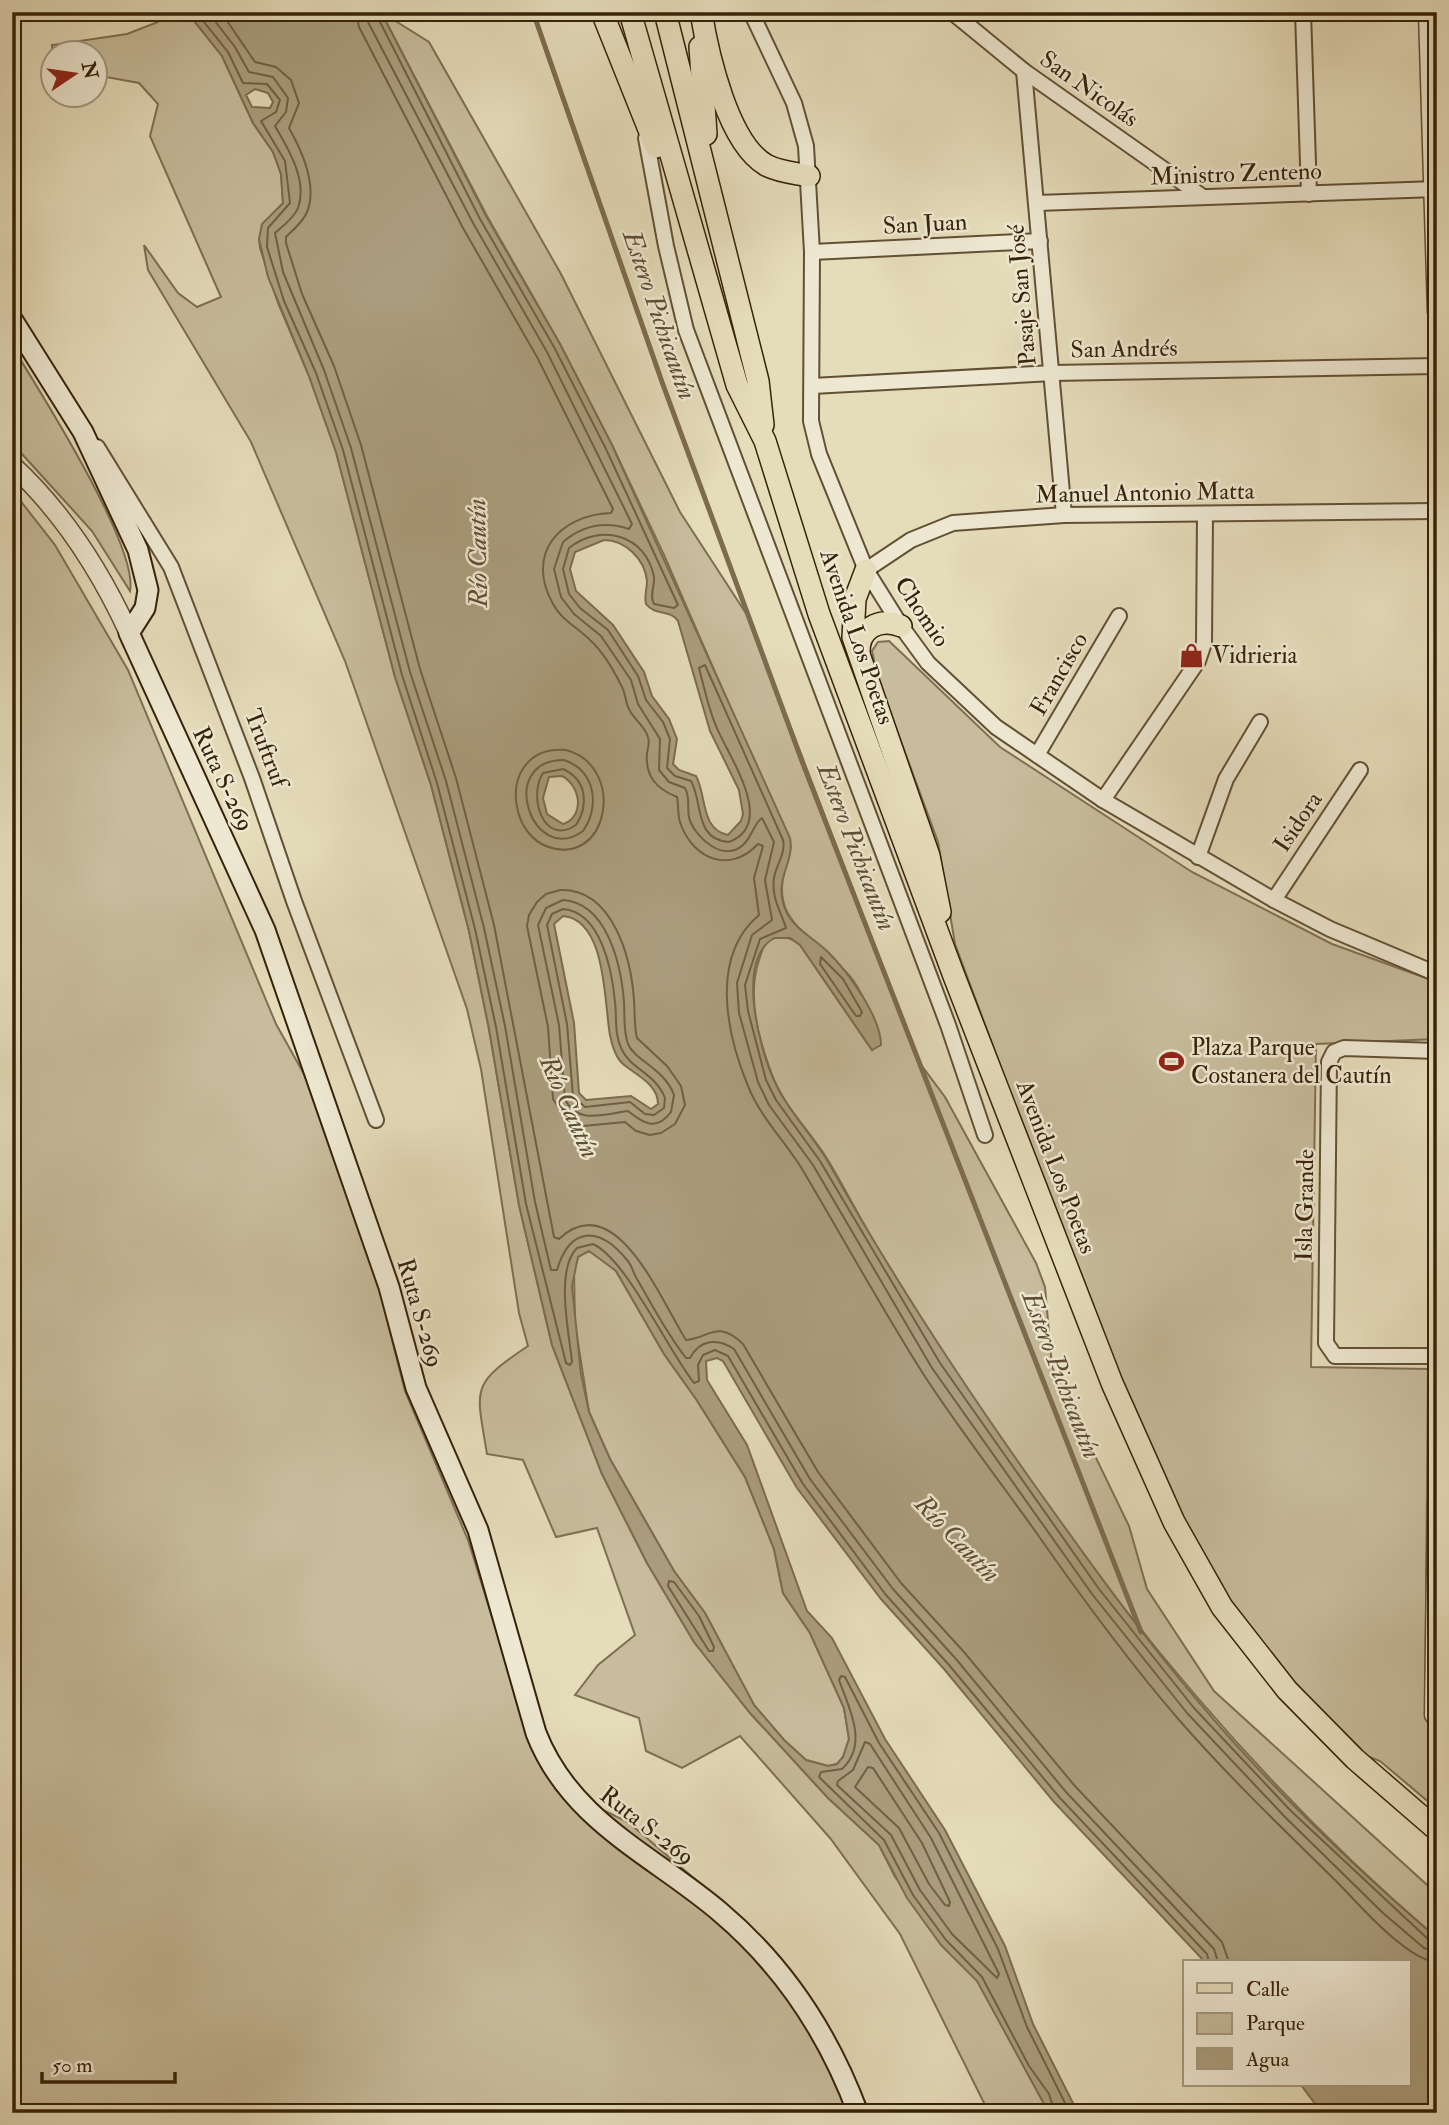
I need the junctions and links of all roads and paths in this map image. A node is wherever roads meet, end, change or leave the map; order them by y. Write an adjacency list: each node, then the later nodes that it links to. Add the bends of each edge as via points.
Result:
1 (602, 12): 10 (main road)
2 (630, 12): 19 (main road, Avenida Los Poetas)
3 (665, 12): 14 (main road, Avenida Los Poetas)
4 (699, 12): 11 (main road, via 729,116 741,141 765,165); 14 (main road)
5 (751, 12): 11 (street, Chomio, via 794,103)
6 (952, 12): 9 (street, San Nicolás)
7 (1303, 12): 13 (street)
8 (1428, 12): 12 (street)
9 (1024, 71): 15 (street, San Nicolás); 16 (street, Pasaje San José)
10 (639, 103): 19 (main road); 46 (street, via 686,330 948,1025)
11 (809, 176): 18 (street, Chomio)
12 (1434, 189): 13 (street, Ministro Zenteno); 20 (street)
13 (1310, 194): 15 (street, Ministro Zenteno)
14 (712, 195): 26 (main road, Avenida Los Poetas, via 758,381)
15 (1203, 197): 16 (street, Ministro Zenteno)
16 (1037, 203): 17 (street, Pasaje San José)
17 (1041, 241): 18 (street, San Juan); 23 (street, Pasaje San José)
18 (812, 252): 24 (street, Chomio)
19 (709, 282): 26 (main road, Avenida Los Poetas, via 737,385)
20 (1437, 312)
21 (12, 318): 25 (main road, Truftruf)
22 (1437, 366): 23 (street, San Andrés)
23 (1053, 373): 24 (street, San Andrés); 29 (street, Pasaje San José)
24 (812, 386): 31 (street, Chomio, via 811,421 819,454)
25 (72, 413): 34 (main road, Truftruf, via 145,572 145,608); 45 (street, Truftruf, via 171,567)
26 (765, 441): 42 (main road, Avenida Los Poetas, via 819,614)
27 (12, 465): 34 (street, Ruta S-269, via 46,499 86,552)
28 (1437, 511): 30 (street, Manuel Antonio Matta)
29 (1064, 515): 30 (street, Manuel Antonio Matta); 31 (street, Manuel Antonio Matta, via 953,523 911,540)
30 (1205, 515): 39 (street, via 1204,643 1198,661)
31 (866, 570): 33 (street, Chomio); 35 (main road, via 853,611)
32 (1119, 616): 37 (street, Francisco)
33 (901, 626): 35 (main road, via 886,622 871,627 860,639); 37 (street, Chomio, via 956,691)
34 (129, 633): 51 (main road, Ruta S-269, via 265,930 389,1287 416,1388 478,1530 548,1762 581,1805 720,1912 767,1958 822,2034)
35 (859, 656): 42 (main road, via 929,856 939,900)
36 (1260, 722): 40 (street, via 1226,779)
37 (1037, 755): 39 (street, Chomio)
38 (1360, 770): 41 (street, Isidora)
39 (1103, 800): 40 (street, Chomio)
40 (1198, 857): 41 (street, Chomio)
41 (1274, 900): 43 (street, Chomio, via 1329,929)
42 (942, 945): 50 (main road, Avenida Los Poetas, via 1112,1383 1174,1522 1215,1595 1287,1690 1355,1759)
43 (1437, 974)
44 (1437, 1051): 47 (street, Isla Grande, via 1344,1048 1329,1062 1326,1343 1335,1356)
45 (376, 1119)
46 (985, 1135)
47 (1437, 1356)
48 (1437, 1502): 49 (street)
49 (1435, 1716)
50 (1437, 1830)
51 (858, 2113)

